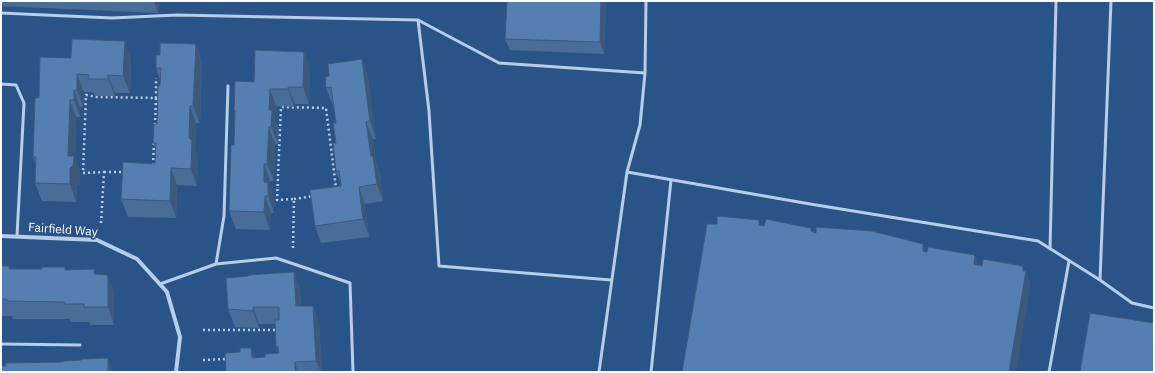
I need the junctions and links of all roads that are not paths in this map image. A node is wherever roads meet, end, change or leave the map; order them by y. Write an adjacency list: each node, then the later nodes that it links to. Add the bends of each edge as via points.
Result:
1 (646, 1): 6 (lane)
2 (1056, 1): 13 (lane)
3 (1111, 1): 17 (lane)
4 (1, 13): 5 (lane, via 112,18 177,15)
5 (418, 20): 6 (lane, via 499,63); 16 (lane, via 428,111 439,266)
6 (645, 73): 9 (lane, via 640,125)
7 (1, 84): 12 (lane, via 16,85 24,103)
8 (228, 86): 15 (lane, via 224,216)
9 (627, 172): 10 (lane); 16 (lane)
10 (671, 180): 13 (lane, via 1038,241); 25 (lane)
11 (1, 236): 12 (street, Fairfield Way)
12 (17, 236): 18 (street, Fairfield Way, via 97,240 137,259)
13 (1050, 249): 14 (lane)
14 (1069, 261): 17 (lane); 26 (lane)
15 (216, 264): 18 (lane); 23 (lane, via 276,258 350,283)
16 (611, 280): 24 (lane)
17 (1100, 280): 19 (lane, via 1132,303)
18 (160, 284): 22 (street, Fairfield Way, via 167,292 180,337)
19 (1154, 308)
20 (1, 344): 21 (lane)
21 (80, 345)
22 (176, 372)
23 (353, 372)
24 (599, 372)
25 (651, 372)
26 (1049, 372)

